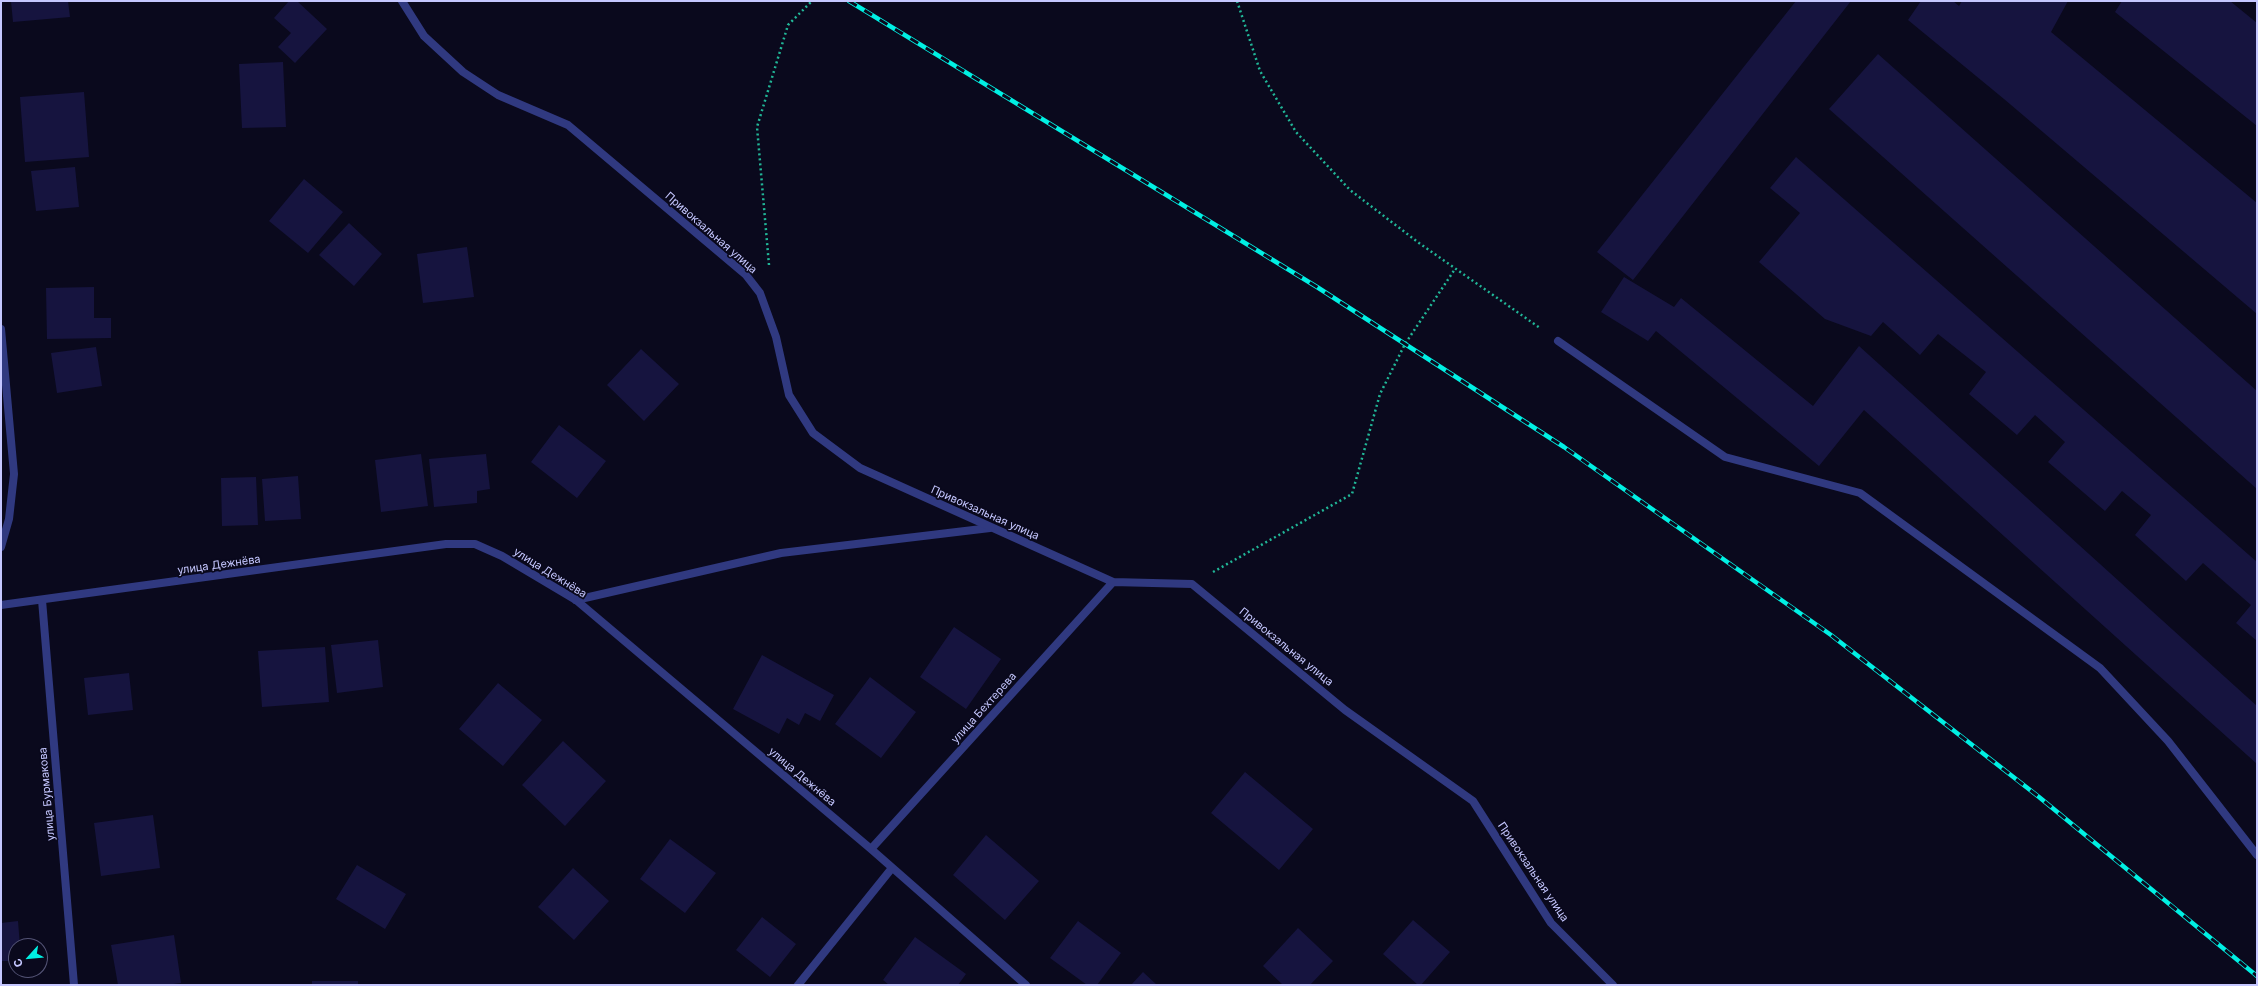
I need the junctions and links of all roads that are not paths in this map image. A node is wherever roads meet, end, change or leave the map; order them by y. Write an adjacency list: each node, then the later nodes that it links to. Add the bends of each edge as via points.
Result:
1 (402, 1): 4 (street, Привокзальная улица, via 424,36 463,72 498,95 568,125 746,275 760,293 776,337 788,395 813,434 860,468)
2 (1, 329): 5 (street, via 14,474 10,519)
3 (1558, 340): 11 (street, via 1725,457 1860,494 2100,668 2168,741)
4 (990, 528): 6 (street, Привокзальная улица); 8 (street, via 781,553)
5 (1, 547)
6 (1113, 582): 10 (street, улица Бехтерева); 16 (street, Привокзальная улица, via 1192,584 1345,710 1473,801 1551,923)
7 (42, 600): 8 (street, улица Дежнёва, via 438,546 475,544 502,556); 9 (street, улица Дежнёва); 13 (street, улица Бурмакова)
8 (576, 600): 10 (street, улица Дежнёва)
9 (1, 604)
10 (871, 849): 12 (street, улица Дежнёва)
11 (2257, 855)
12 (892, 868): 14 (street); 15 (street, улица Дежнёва)
13 (74, 985)
14 (798, 985)
15 (1026, 985)
16 (1613, 985)

